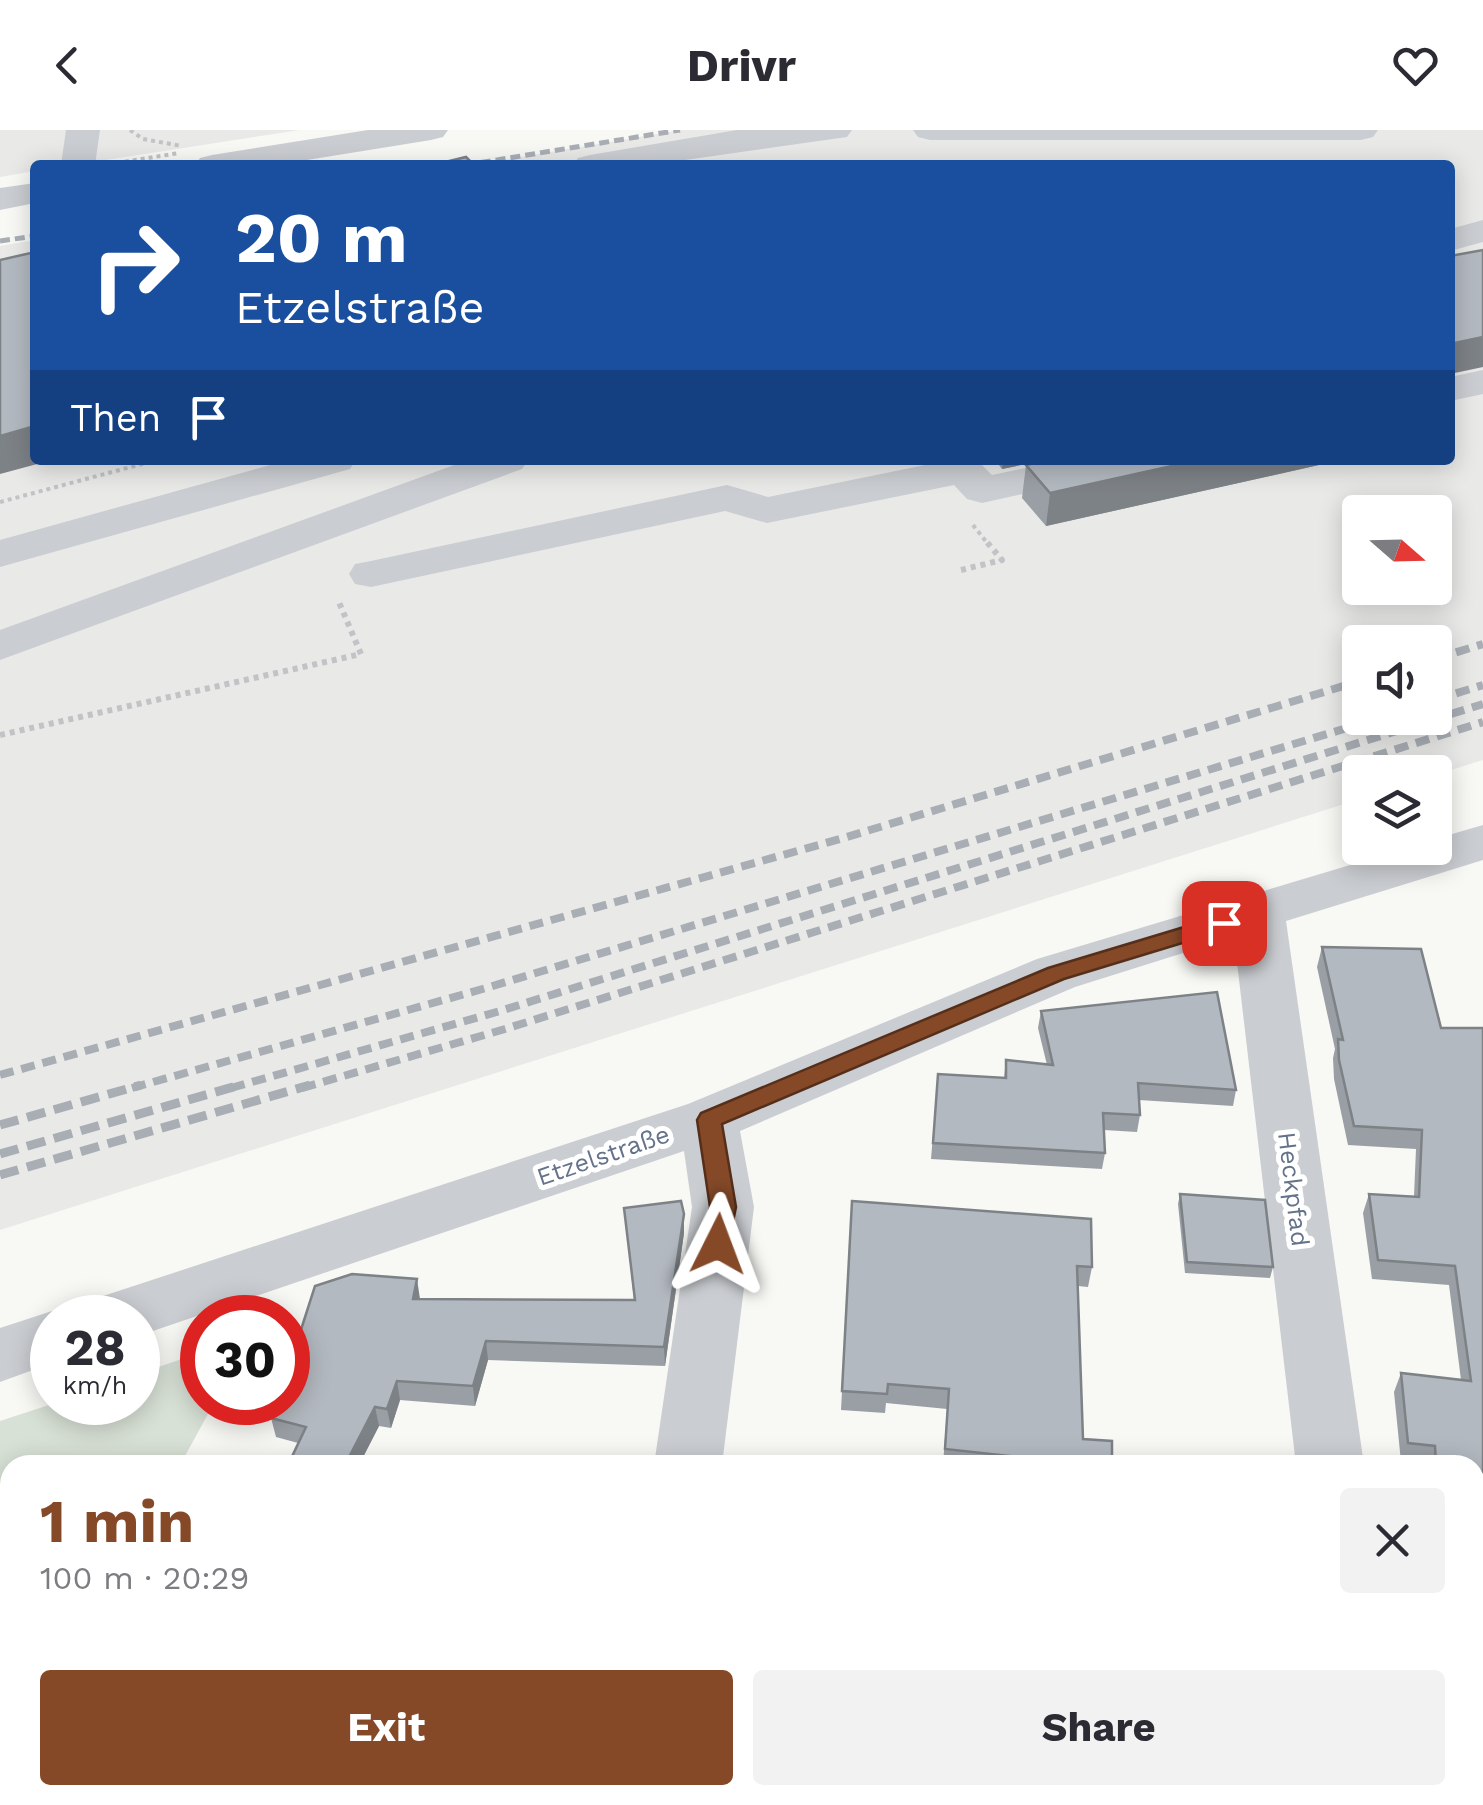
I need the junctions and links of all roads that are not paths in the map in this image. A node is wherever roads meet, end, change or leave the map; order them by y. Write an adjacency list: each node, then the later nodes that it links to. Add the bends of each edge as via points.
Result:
1 (82, 130): 7 (street)
2 (431, 130): 6 (street)
3 (834, 130): 8 (street)
4 (930, 130): 5 (street)
5 (1361, 130)
6 (200, 156)
7 (79, 160)
8 (620, 160)
9 (30, 195): 10 (street)
10 (0, 199)
11 (1483, 231): 12 (street)
12 (1455, 239)
13 (1483, 382): 14 (street)
14 (1455, 388)
15 (317, 465): 19 (street)
16 (493, 465): 21 (street)
17 (1092, 465): 18 (street)
18 (967, 486): 20 (street, via 767,510 727,498)
19 (0, 554)
20 (371, 574)
21 (0, 646)
22 (1483, 842): 23 (street, Etzelstraße)
23 (1258, 912): 24 (street, Etzelstraße, via 1056,974); 29 (street, Heckpfad)
24 (709, 1120): 25 (street, Etzelstraße); 28 (street, via 723,1207)
25 (160, 1303)
26 (30, 1345): 27 (street)
27 (0, 1354)
28 (689, 1455)
29 (1329, 1455)

